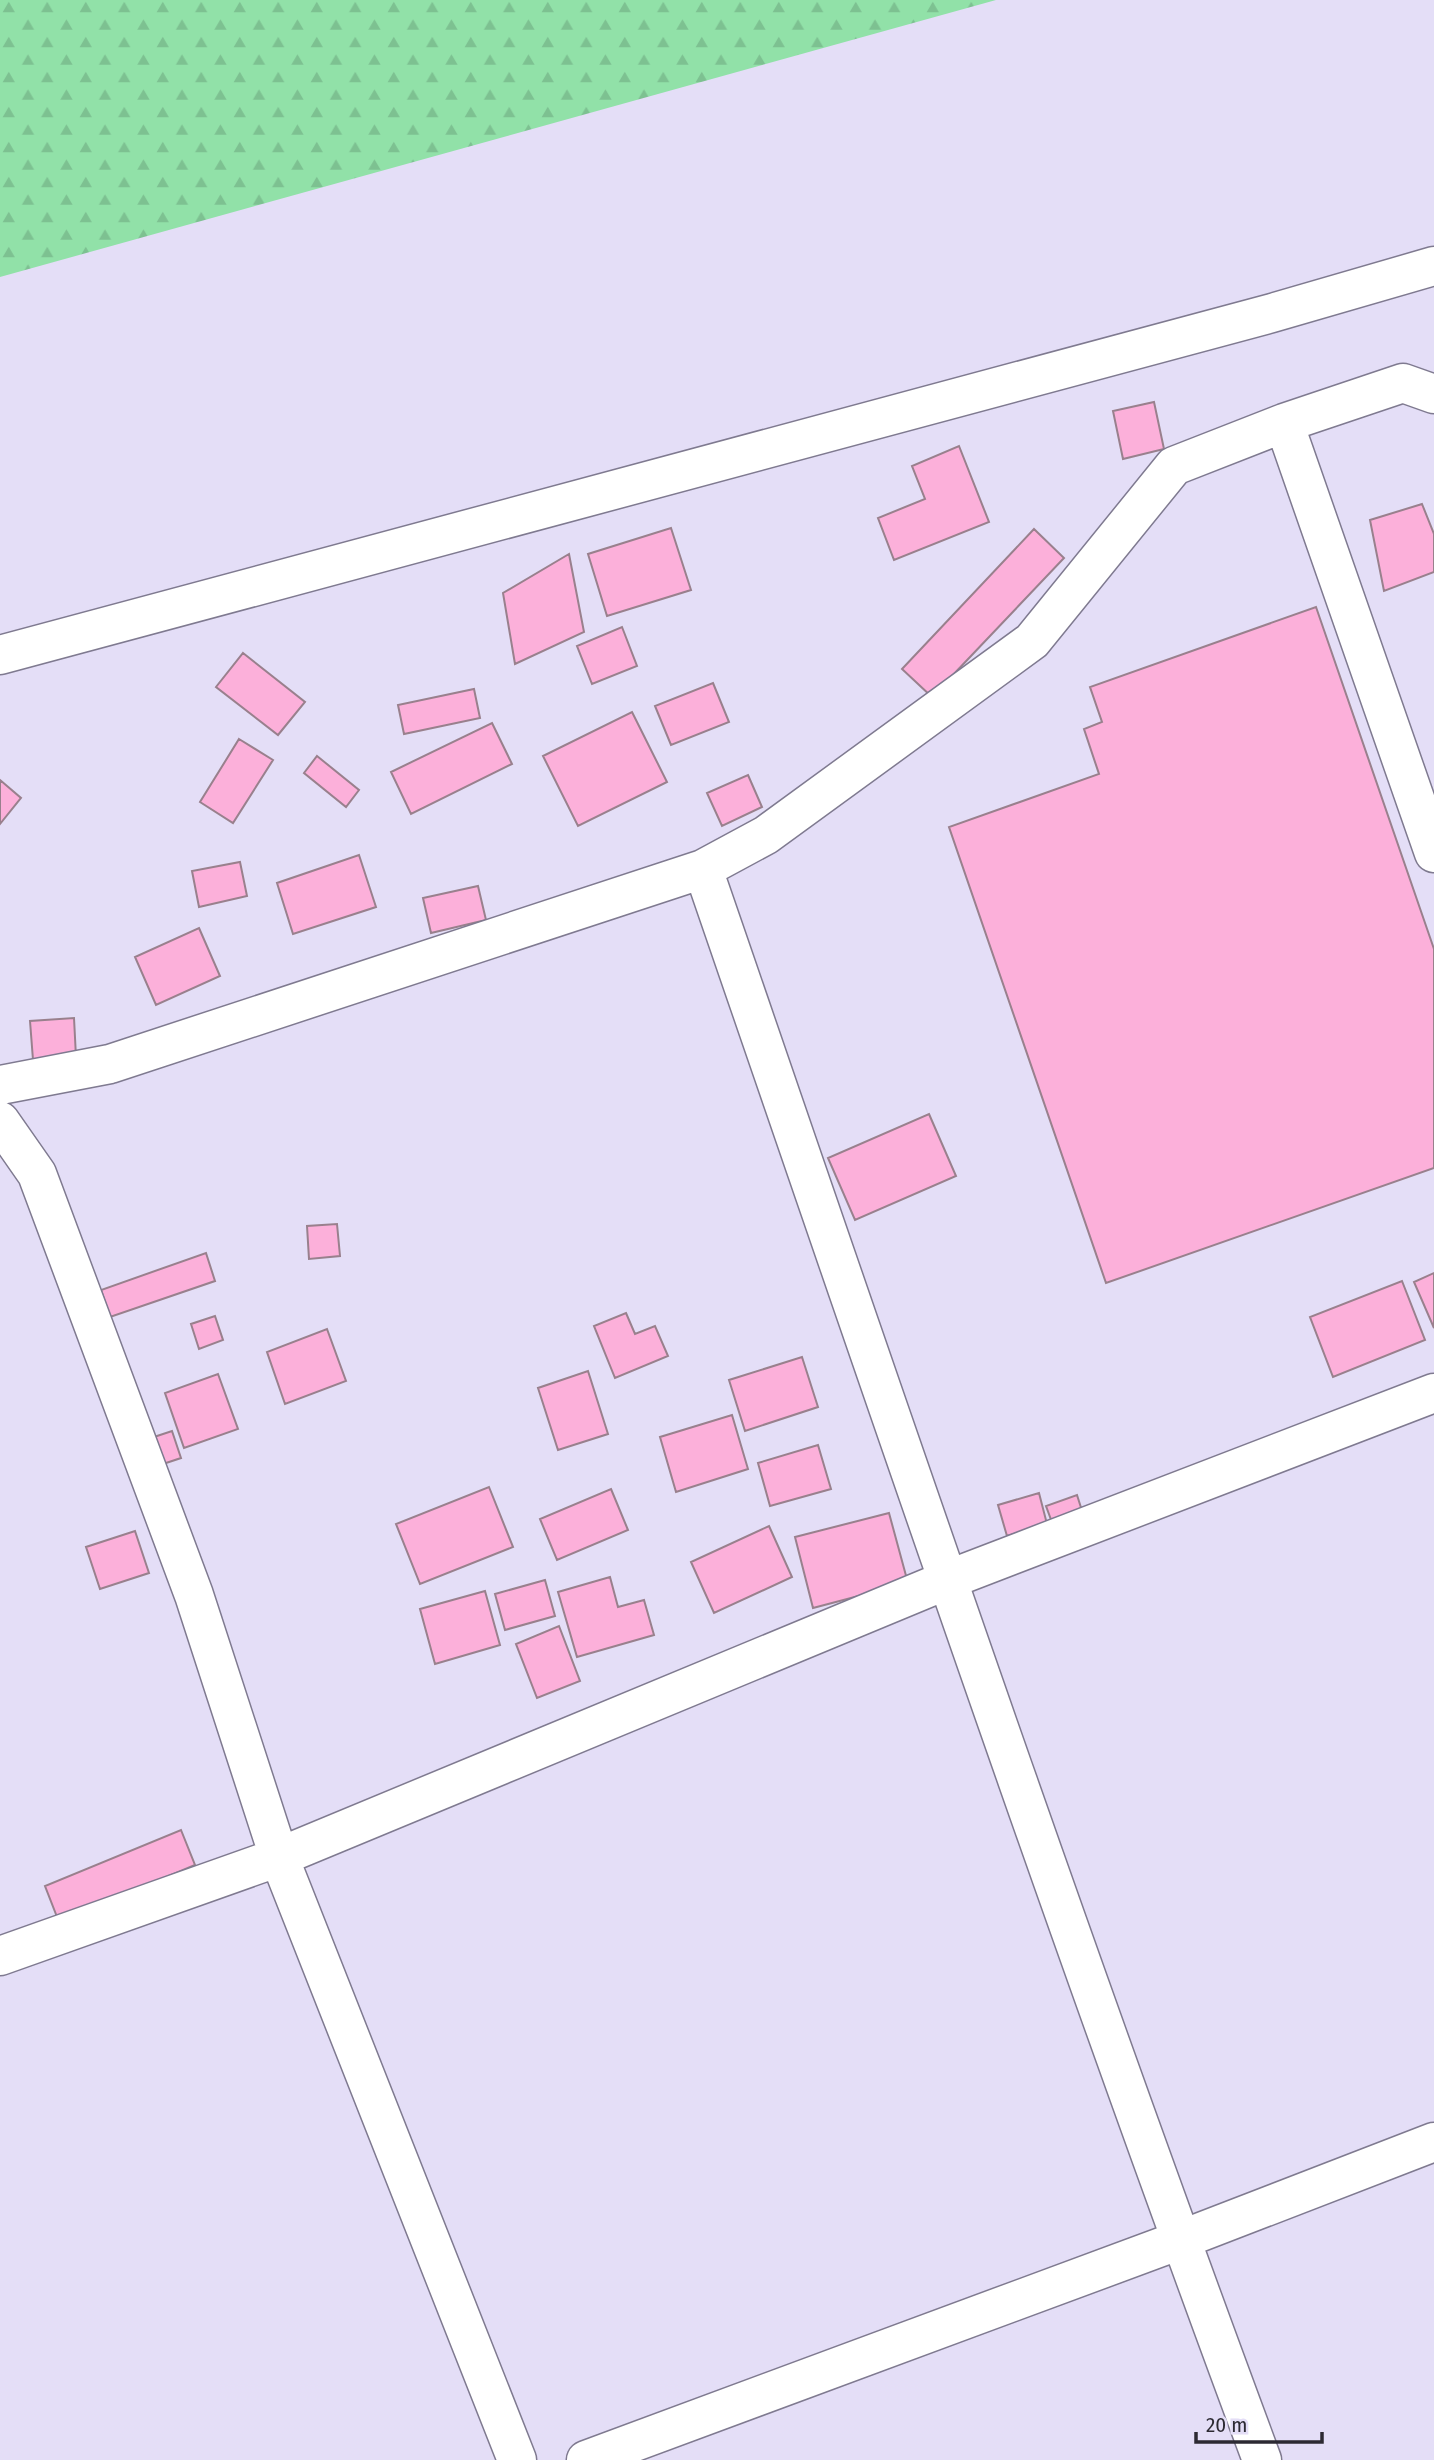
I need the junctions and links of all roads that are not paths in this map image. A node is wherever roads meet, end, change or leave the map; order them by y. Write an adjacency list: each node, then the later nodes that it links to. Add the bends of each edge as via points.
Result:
1 (1434, 266): 4 (street)
2 (1434, 394): 3 (street, via 1403,383)
3 (1284, 423): 5 (street); 6 (street, via 1174,466 1032,641 766,835)
4 (0, 655)
5 (1434, 853)
6 (703, 869): 7 (street, via 110,1064); 10 (street)
7 (0, 1085)
8 (0, 1121): 11 (street, via 37,1174 194,1595)
9 (1434, 1393): 10 (street)
10 (947, 1580): 11 (street); 14 (street)
11 (279, 1857): 12 (street); 15 (street)
12 (0, 1956)
13 (1434, 2141): 14 (street)
14 (1180, 2240): 16 (street); 17 (street)
15 (517, 2460)
16 (586, 2460)
17 (1262, 2460)

